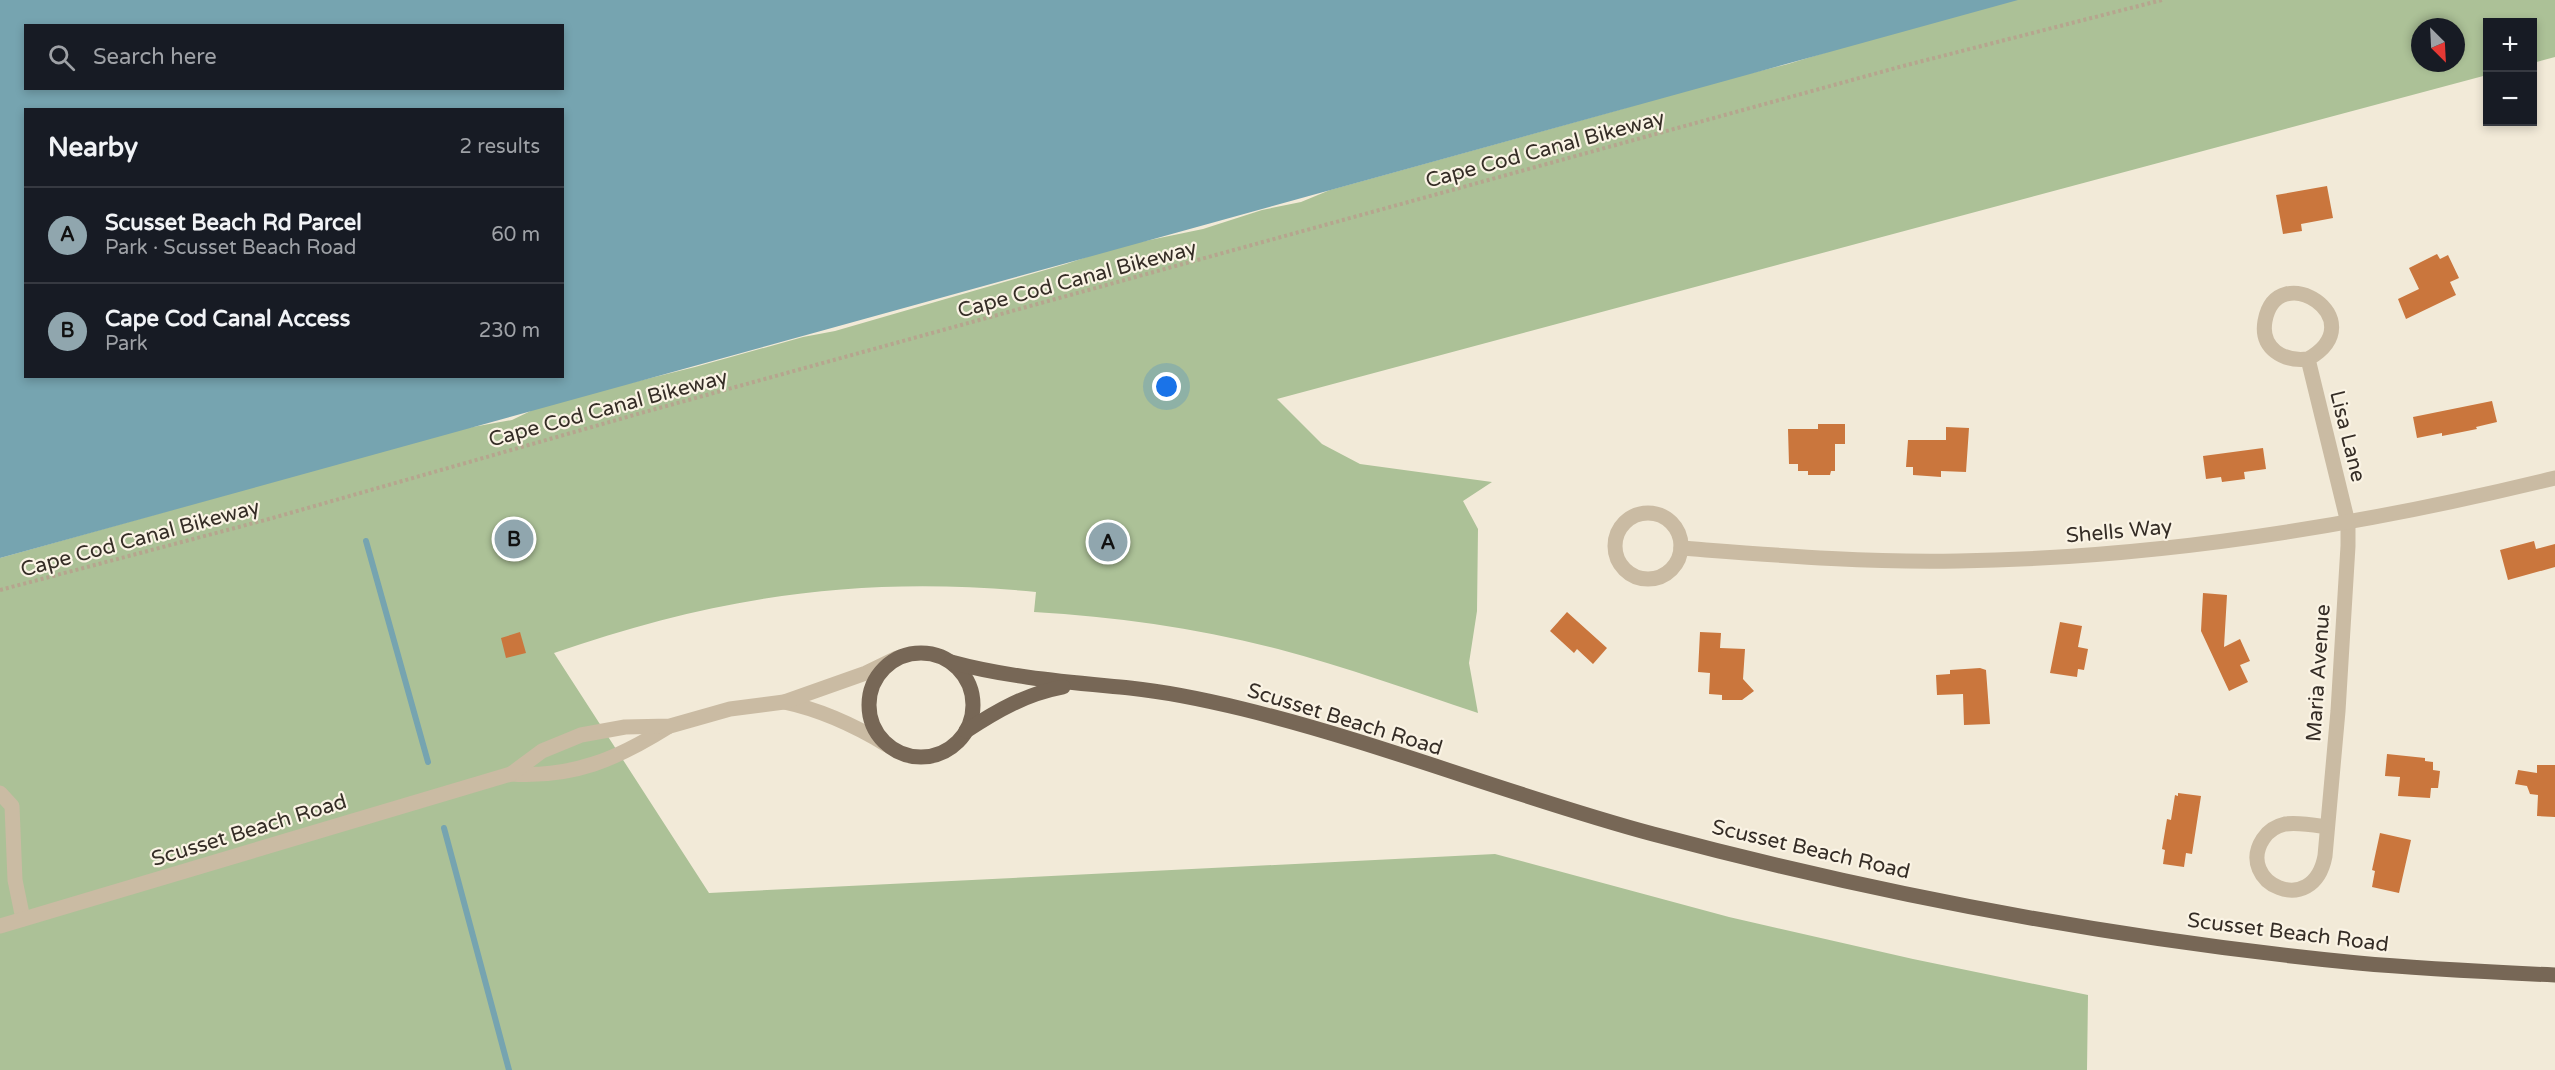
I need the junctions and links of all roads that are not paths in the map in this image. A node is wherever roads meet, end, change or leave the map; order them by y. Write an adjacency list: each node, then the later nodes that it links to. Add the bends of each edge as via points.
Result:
1 (2308, 359): 1 (street, via 2284,358 2274,352 2265,338 2266,313 2288,294 2306,294 2316,299 2331,320 2328,341); 3 (street, Lisa Lane)
2 (2555, 478): 3 (street, Shells Way)
3 (2348, 523): 4 (street, Shells Way, via 2163,548 1959,561 1865,561); 14 (street, Maria Avenue, via 2338,711)
4 (1681, 548): 4 (street, via 1673,568 1653,579 1642,579 1620,564 1615,542 1631,518 1655,514 1674,526)
5 (897, 658): 6 (main road, Scusset Beach Road, via 924,653); 8 (street, Scusset Beach Road); 11 (main road, via 873,683 869,700 869,717)
6 (951, 662): 7 (main road, Scusset Beach Road); 10 (main road, via 970,686 972,716)
7 (1075, 685): 10 (main road, Scusset Beach Road, via 1022,698); 18 (main road, Scusset Beach Road, via 1134,689 1242,709 1639,830 1757,860 1966,904 2250,950 2392,966)
8 (784, 702): 9 (street, Scusset Beach Road, via 730,709); 11 (street, Scusset Beach Road, via 825,713)
9 (670, 726): 12 (street, via 596,765 549,773); 12 (street, via 625,727 581,735 542,751)
10 (966, 731): 11 (main road, Scusset Beach Road, via 945,752 930,757 908,755)
11 (887, 745)
12 (511, 774): 16 (street, Scusset Beach Road)
13 (0, 793): 15 (street, via 12,806)
14 (2327, 826): 14 (street, Maria Avenue, via 2322,870 2316,880 2295,891 2273,886 2264,878 2257,856 2266,834 2287,824)
15 (6, 859): 16 (street)
16 (23, 919): 17 (street, Scusset Beach Road)
17 (0, 926)
18 (2555, 975)

